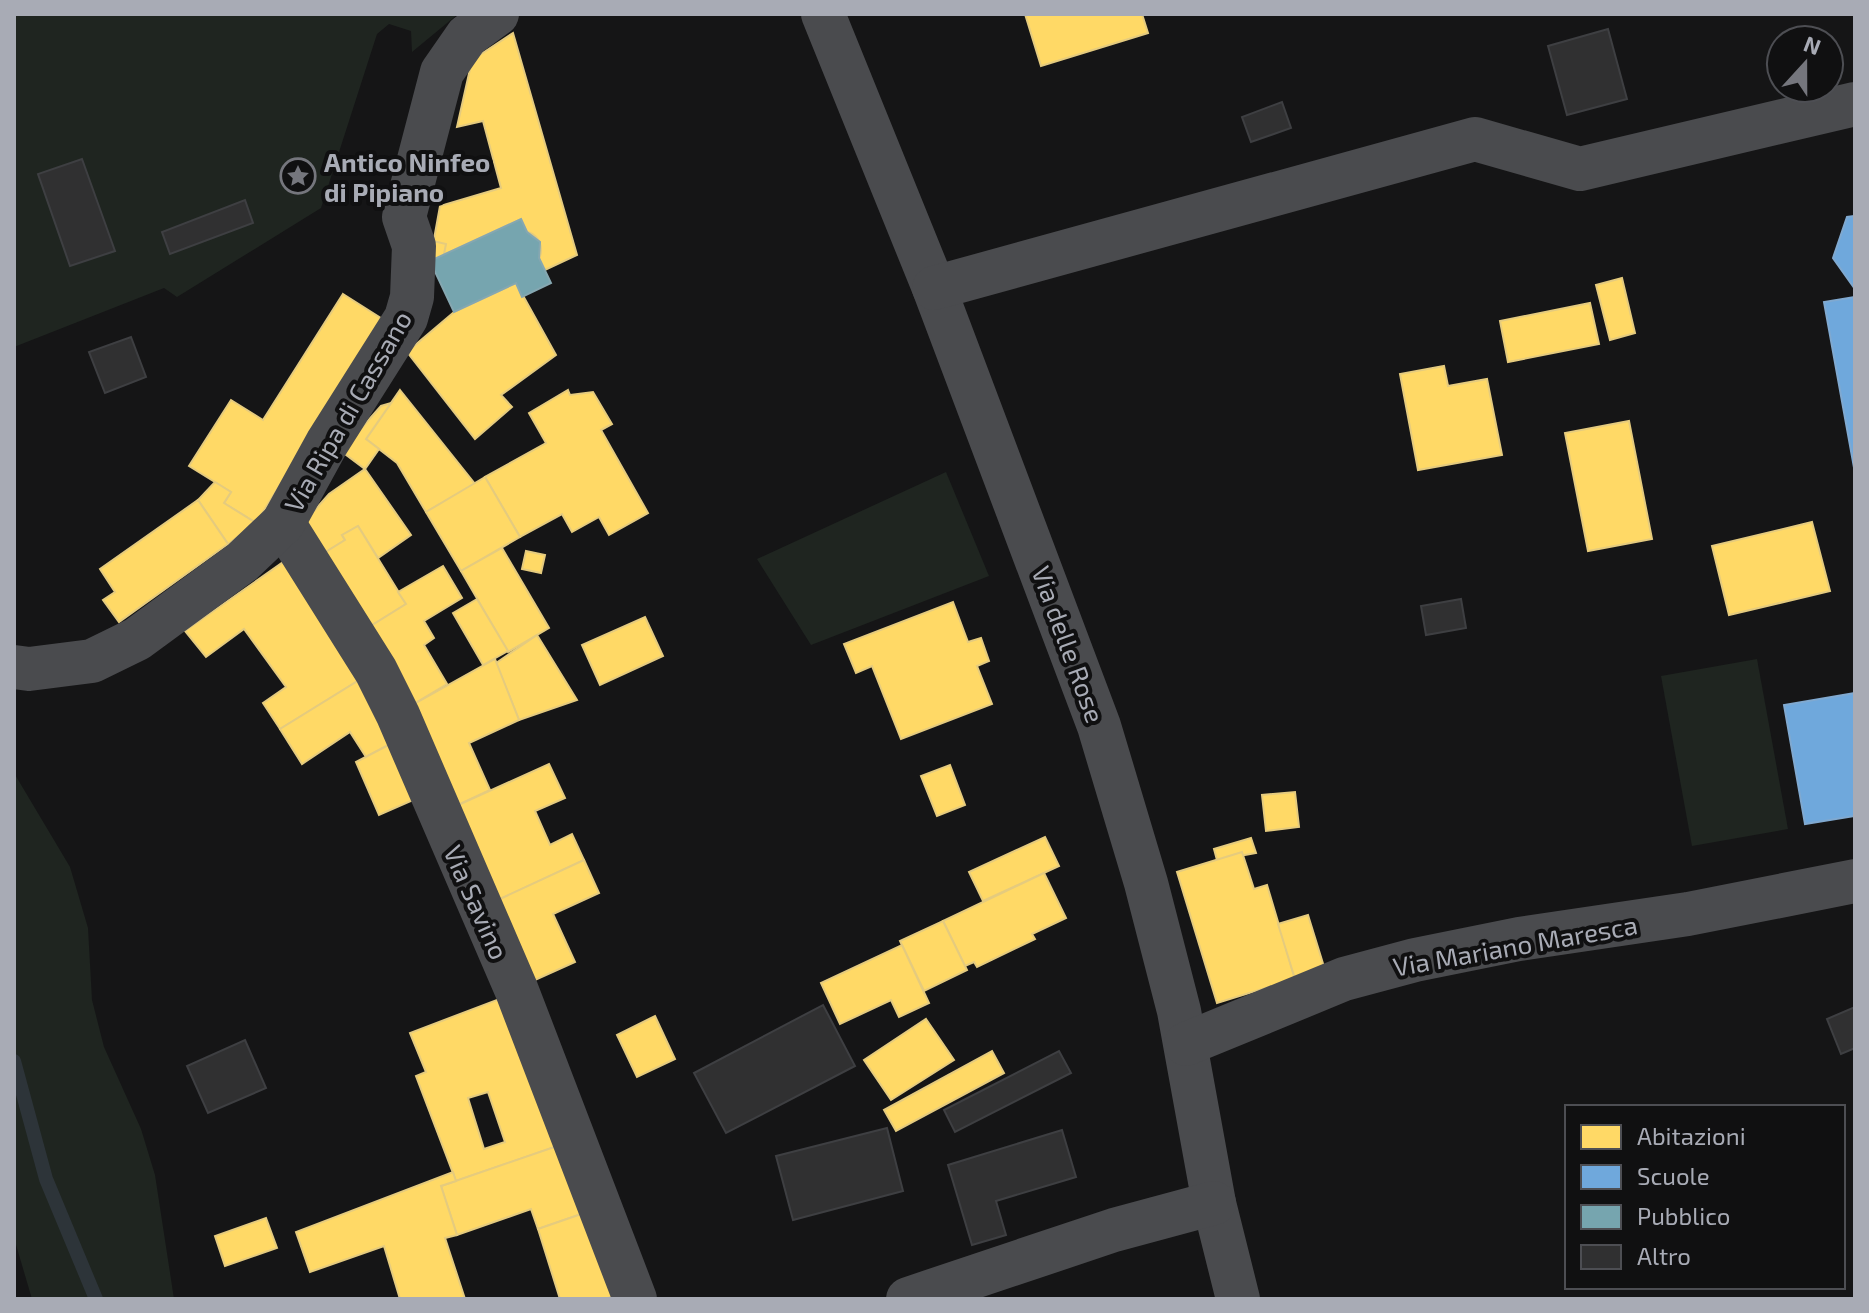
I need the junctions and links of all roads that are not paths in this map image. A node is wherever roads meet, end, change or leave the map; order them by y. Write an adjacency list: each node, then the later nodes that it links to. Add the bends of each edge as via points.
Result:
1 (497, 14): 5 (street, Via Ripa di Cassano, via 467,36 442,72 404,217 414,246 406,318)
2 (823, 14): 4 (street, Via delle Rose)
3 (1855, 104): 4 (street, via 1580,169 1475,139)
4 (934, 288): 8 (street, Via delle Rose, via 1096,715)
5 (283, 523): 6 (street, Via Ripa di Cassano, via 242,562 137,639 92,661); 10 (street, Via Savino, via 398,715 517,991)
6 (14, 667)
7 (1855, 881): 8 (street, Via Mariano Maresca, via 1415,960 1344,979)
8 (1186, 1044): 9 (street, Via delle Rose)
9 (1214, 1203): 11 (street, via 1114,1230); 12 (street, Via delle Rose)
10 (635, 1299)
11 (908, 1299)
12 (1238, 1299)

